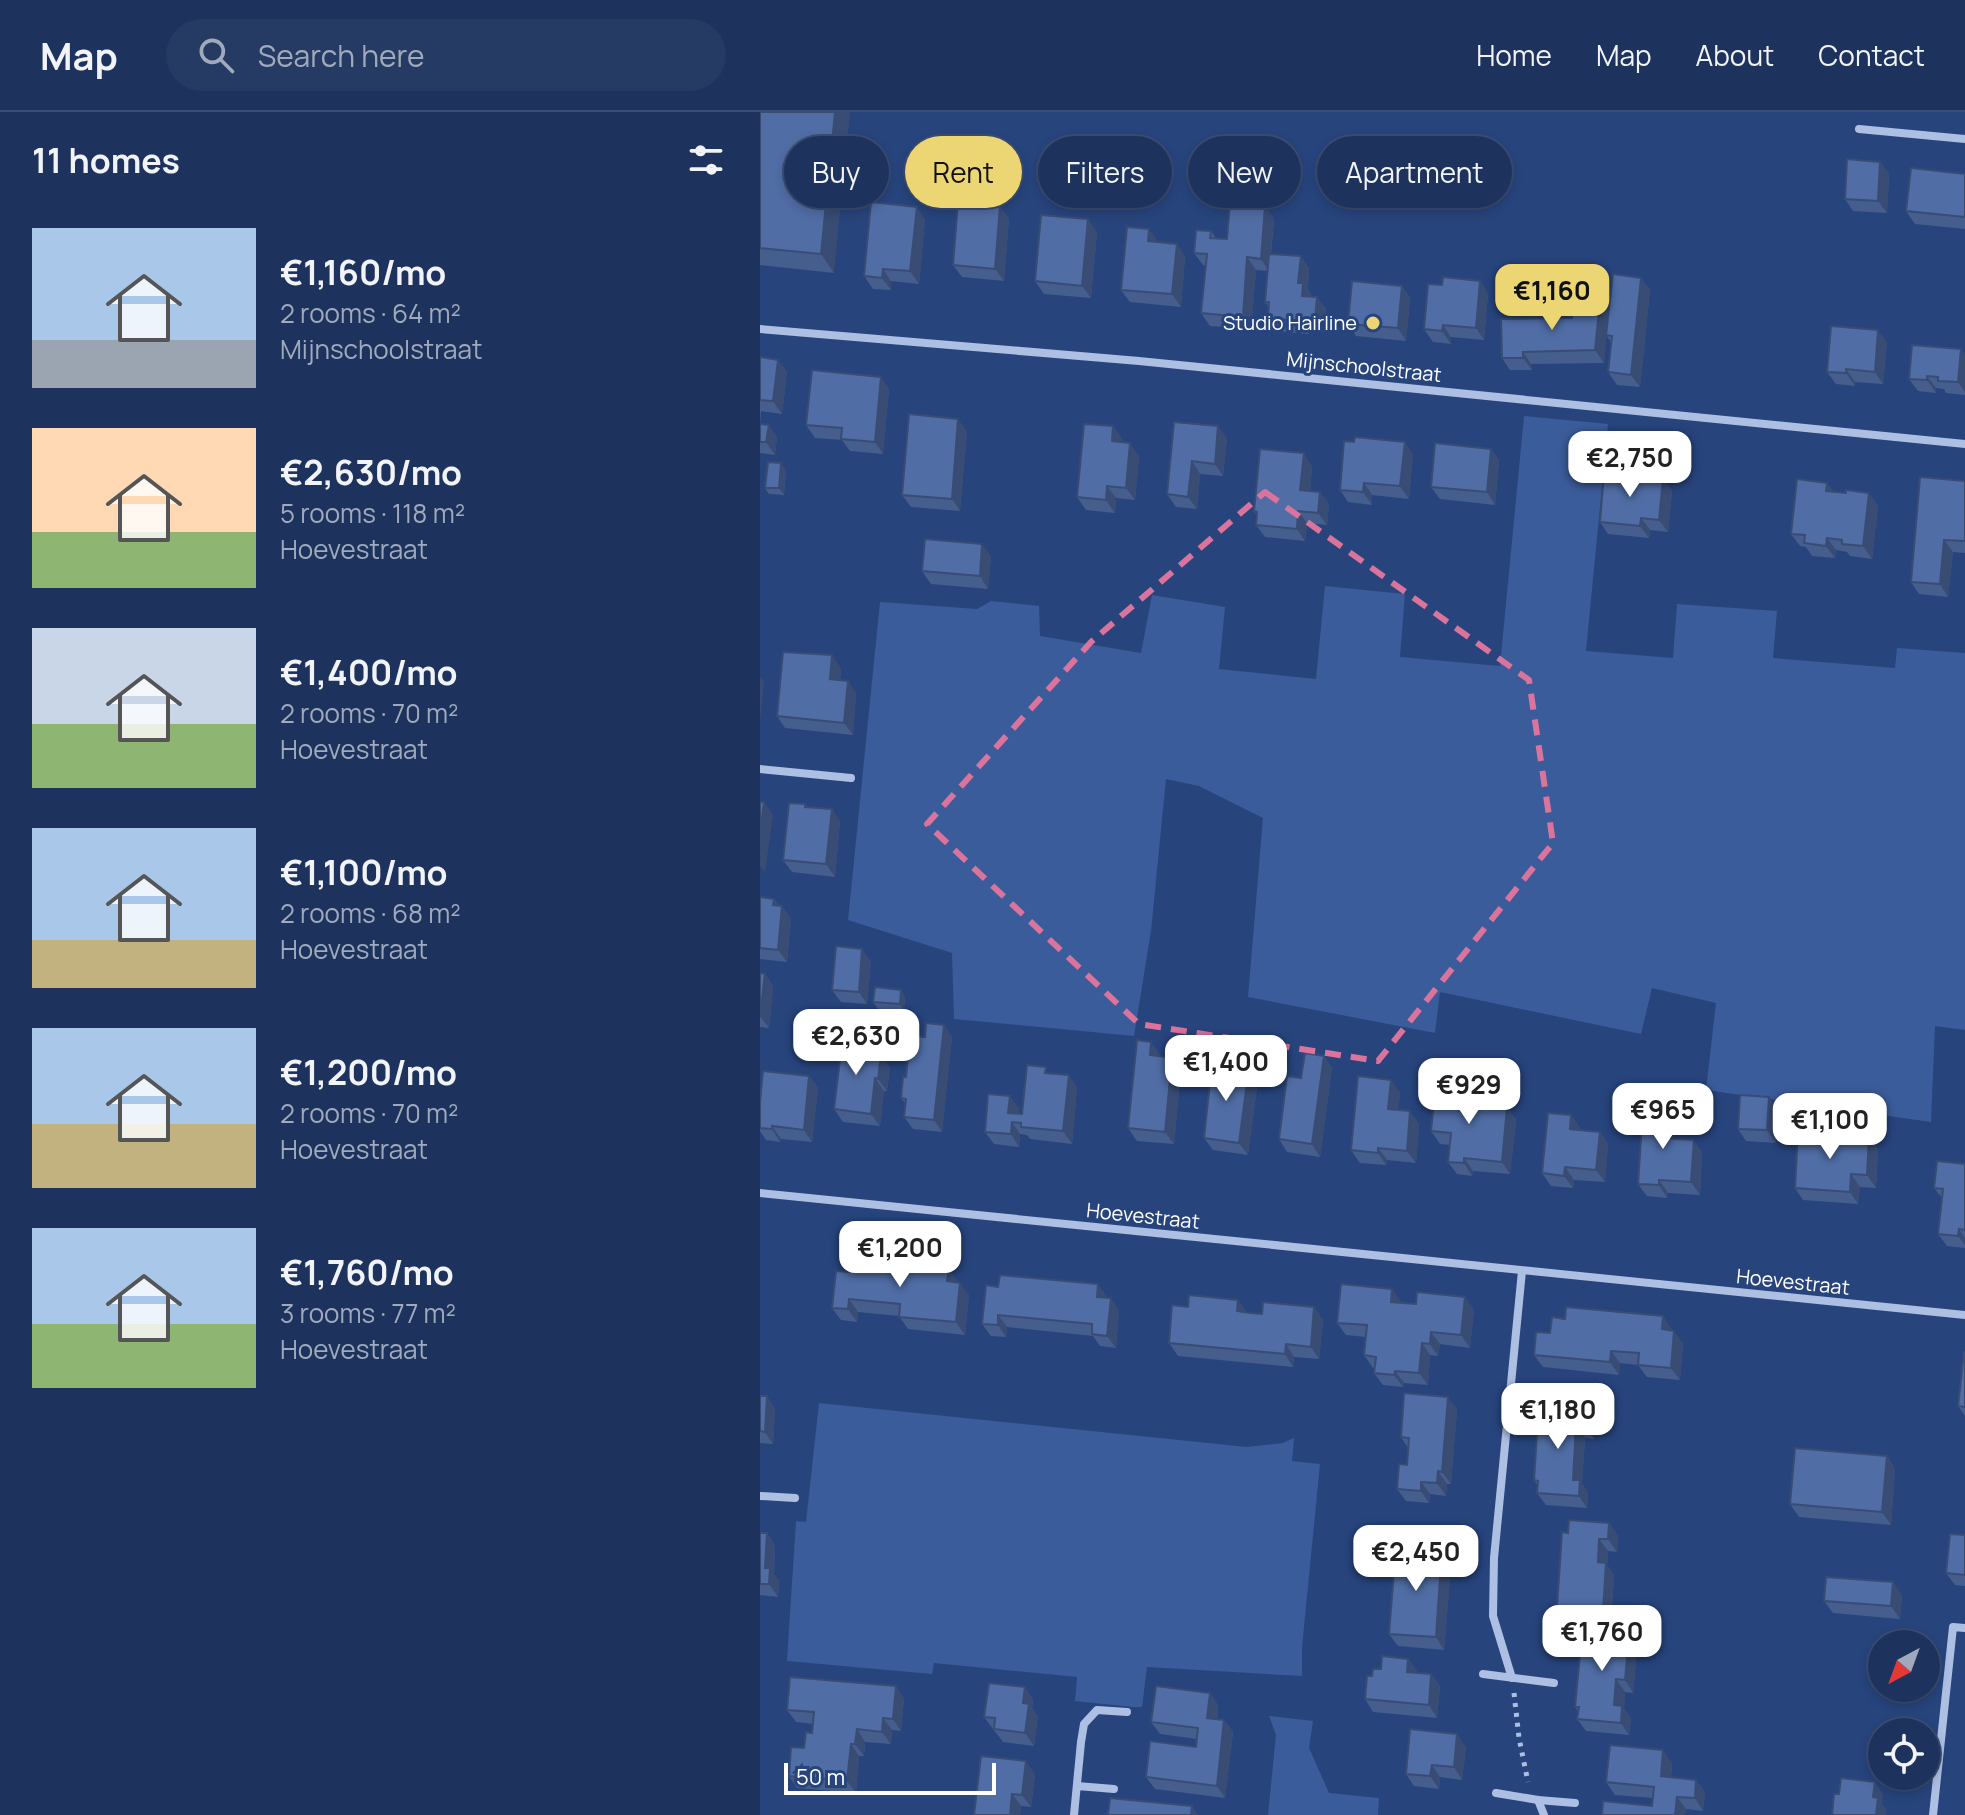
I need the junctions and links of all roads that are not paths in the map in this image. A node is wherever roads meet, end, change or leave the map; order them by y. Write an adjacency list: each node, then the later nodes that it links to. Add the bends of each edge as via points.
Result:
1 (1859, 129): 2 (street)
2 (1965, 139)
3 (760, 329): 4 (street, Mijnschoolstraat, via 1170,364)
4 (1965, 444)
5 (760, 769): 6 (street)
6 (851, 778)
7 (760, 1193): 8 (street, Hoevestraat)
8 (1522, 1271): 9 (street, Hoevestraat); 14 (street, via 1494,1558 1493,1616)
9 (1965, 1315)
10 (760, 1496): 11 (street)
11 (795, 1498)
12 (1965, 1628): 24 (street, via 1953,1627)
13 (1483, 1674): 14 (street)
14 (1512, 1678): 15 (street)
15 (1554, 1683)
16 (1127, 1712): 17 (street, via 1097,1710 1084,1724)
17 (1077, 1786): 18 (street); 22 (street)
18 (1114, 1789)
19 (1496, 1793): 20 (street)
20 (1538, 1800): 21 (street); 23 (street)
21 (1575, 1803)
22 (1074, 1815)
23 (1544, 1815)
24 (1933, 1815)

